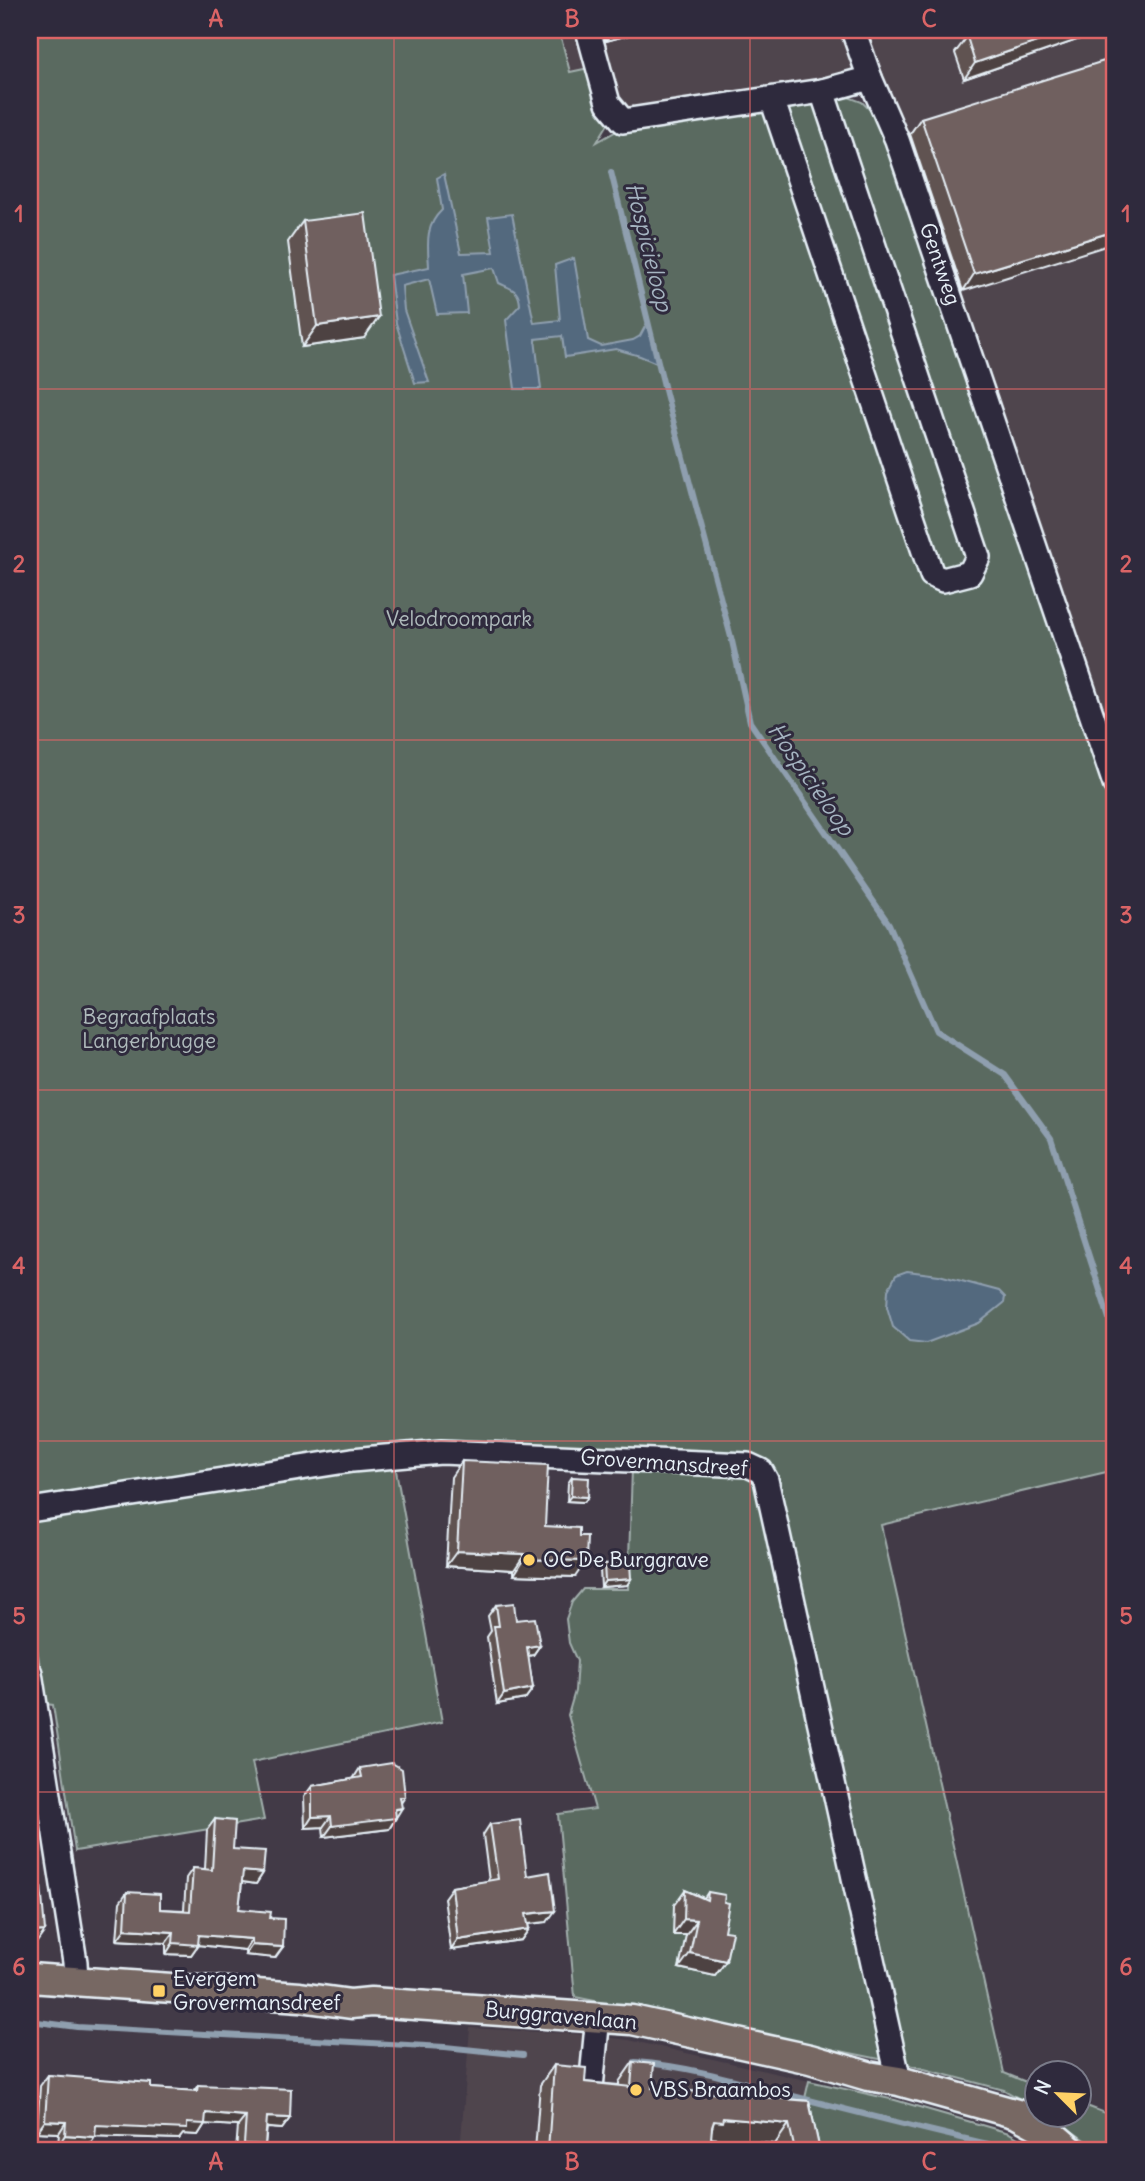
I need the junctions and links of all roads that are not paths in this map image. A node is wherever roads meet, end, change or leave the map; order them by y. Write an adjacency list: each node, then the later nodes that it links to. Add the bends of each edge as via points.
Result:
1 (588, 30): 5 (street, via 608,103 623,121)
2 (853, 30): 3 (street, Gentweg)
3 (870, 78): 4 (street); 6 (street, Gentweg, via 897,139)
4 (822, 91): 5 (street); 5 (street, via 978,557 970,573 943,580 933,575)
5 (772, 99)
6 (1115, 784)
7 (30, 1510): 12 (street, Grovermansdreef, via 352,1460 441,1452 748,1465 761,1471)
8 (30, 1673): 10 (street)
9 (30, 1978): 10 (main road, Burggravenlaan)
10 (76, 1981): 11 (main road, Burggravenlaan, via 351,2004)
11 (598, 2017): 12 (main road, Burggravenlaan); 13 (street)
12 (900, 2081): 14 (main road, Burggravenlaan, via 1017,2114)
13 (591, 2088)
14 (1071, 2151)

